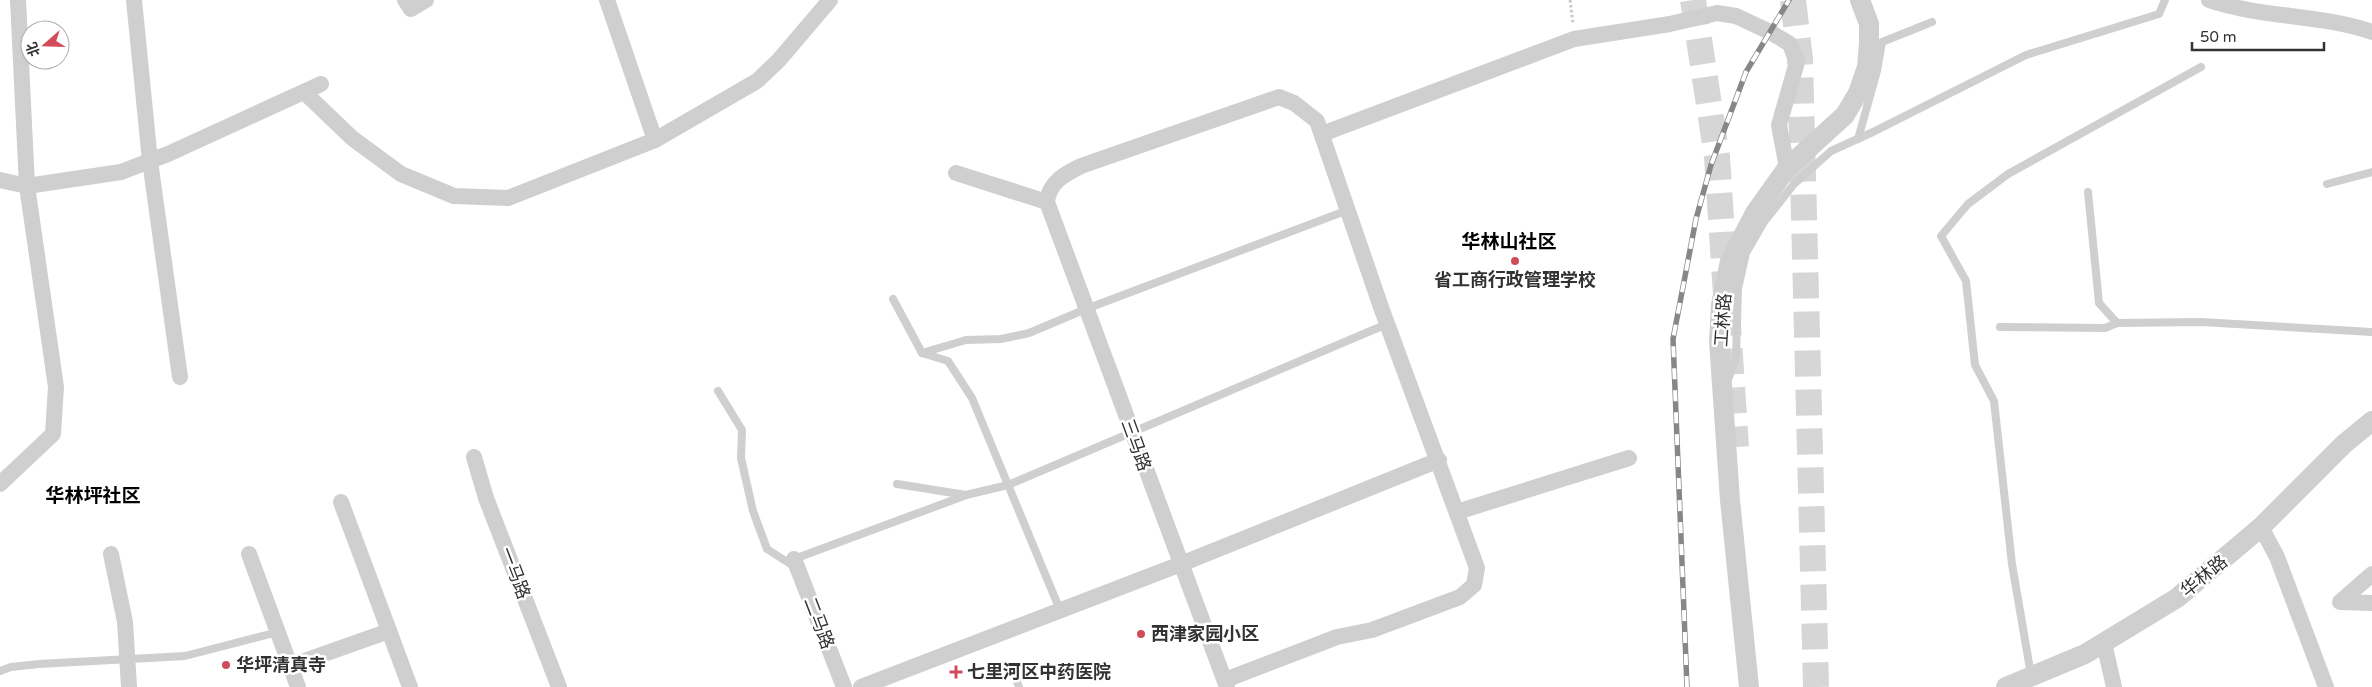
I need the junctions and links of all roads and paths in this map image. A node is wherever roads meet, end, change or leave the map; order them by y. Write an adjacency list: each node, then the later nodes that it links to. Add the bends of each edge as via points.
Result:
1 (18, 0): 28 (street)
2 (134, 0): 22 (street)
3 (405, 0): 4 (street, via 411,9)
4 (426, 0)
5 (607, 0): 21 (street)
6 (830, 0): 21 (street, via 757,81)
7 (1570, 0): 14 (path)
8 (1860, 0): 23 (street, 工林路, via 1869,24 1869,43 1858,93 1845,115)
9 (1868, 0): 15 (lane)
10 (2165, 0): 20 (lane, via 2159,14 2026,55)
11 (2209, 0): 13 (street, via 2297,18 2350,24)
12 (1932, 22): 15 (lane)
13 (2372, 32)
14 (1574, 39): 19 (street); 23 (street, via 1717,14 1736,16 1790,44 1798,62 1780,125)
15 (1882, 42): 20 (lane)
16 (2200, 68): 68 (lane, via 2008,174 1968,204 1941,236 1966,281 1975,365 1994,401 2012,564)
17 (321, 84): 18 (street)
18 (304, 92): 21 (street, via 352,138 401,174 454,196 508,198); 22 (street)
19 (1322, 134): 30 (street, via 1317,121 1294,103 1278,96 1081,166 1060,178 1048,193); 31 (street)
20 (1858, 139): 41 (lane, via 1831,151 1794,184 1764,222 1746,253 1738,288 1736,358)
21 (655, 140)
22 (150, 161): 28 (street, via 121,172); 39 (street)
23 (1787, 168): 41 (street, 工林路, via 1755,214 1730,261 1721,305)
24 (2372, 172): 27 (lane)
25 (956, 173): 30 (street)
26 (0, 180): 28 (street)
27 (2327, 184)
28 (27, 186): 47 (street, via 56,386 55,417 53,434)
29 (2088, 192): 34 (lane, via 2099,303)
30 (1047, 202): 33 (street, 三马路)
31 (1348, 210): 33 (lane); 35 (street)
32 (893, 299): 38 (lane)
33 (1086, 308): 38 (lane, via 1029,333 1001,339 966,340); 43 (street, 三马路)
34 (2117, 322): 36 (lane, via 2104,328); 37 (lane, via 2201,322)
35 (1387, 324): 43 (lane); 46 (street)
36 (2000, 327)
37 (2372, 332)
38 (922, 353): 49 (lane, via 948,361 972,398)
39 (180, 377)
40 (718, 391): 56 (lane, via 742,430 741,458 753,511 767,549)
41 (1723, 394): 77 (street, 工林路, via 1736,569)
42 (2372, 421): 53 (street, 华林路, via 2344,444)
43 (1132, 434): 49 (lane); 57 (street, 三马路)
44 (474, 458): 73 (street, 一马路, via 486,498)
45 (1629, 458): 52 (street)
46 (1439, 460): 52 (street); 57 (street)
47 (0, 484)
48 (896, 484): 50 (lane)
49 (1008, 486): 50 (lane); 60 (lane)
50 (966, 495): 56 (lane)
51 (340, 502): 61 (street)
52 (1457, 512): 69 (street, via 1477,568 1474,585 1460,597 1372,630 1337,637)
53 (2261, 527): 63 (street, 华林路, via 2178,598); 80 (street, via 2277,557)
54 (111, 554): 64 (street, via 125,622)
55 (249, 554): 62 (street)
56 (796, 564): 74 (street, 二马路)
57 (1181, 564): 60 (street); 69 (street, 三马路)
58 (2372, 574): 59 (street, via 2340,602)
59 (2372, 603)
60 (1060, 610): 75 (street)
61 (389, 631): 65 (street); 72 (street)
62 (278, 632): 64 (lane, via 185,656); 65 (street)
63 (2104, 643): 68 (street, 华林路); 79 (street)
64 (127, 659): 66 (lane, via 39,664); 70 (street)
65 (290, 666): 71 (street)
66 (0, 671)
67 (1013, 672): 76 (lane)
68 (2032, 676): 78 (street, 华林路)
69 (1226, 684)
70 (129, 687)
71 (298, 687)
72 (410, 687)
73 (559, 687)
74 (844, 687)
75 (861, 687)
76 (1018, 687)
77 (1749, 687)
78 (2006, 687)
79 (2114, 687)
80 (2326, 687)

